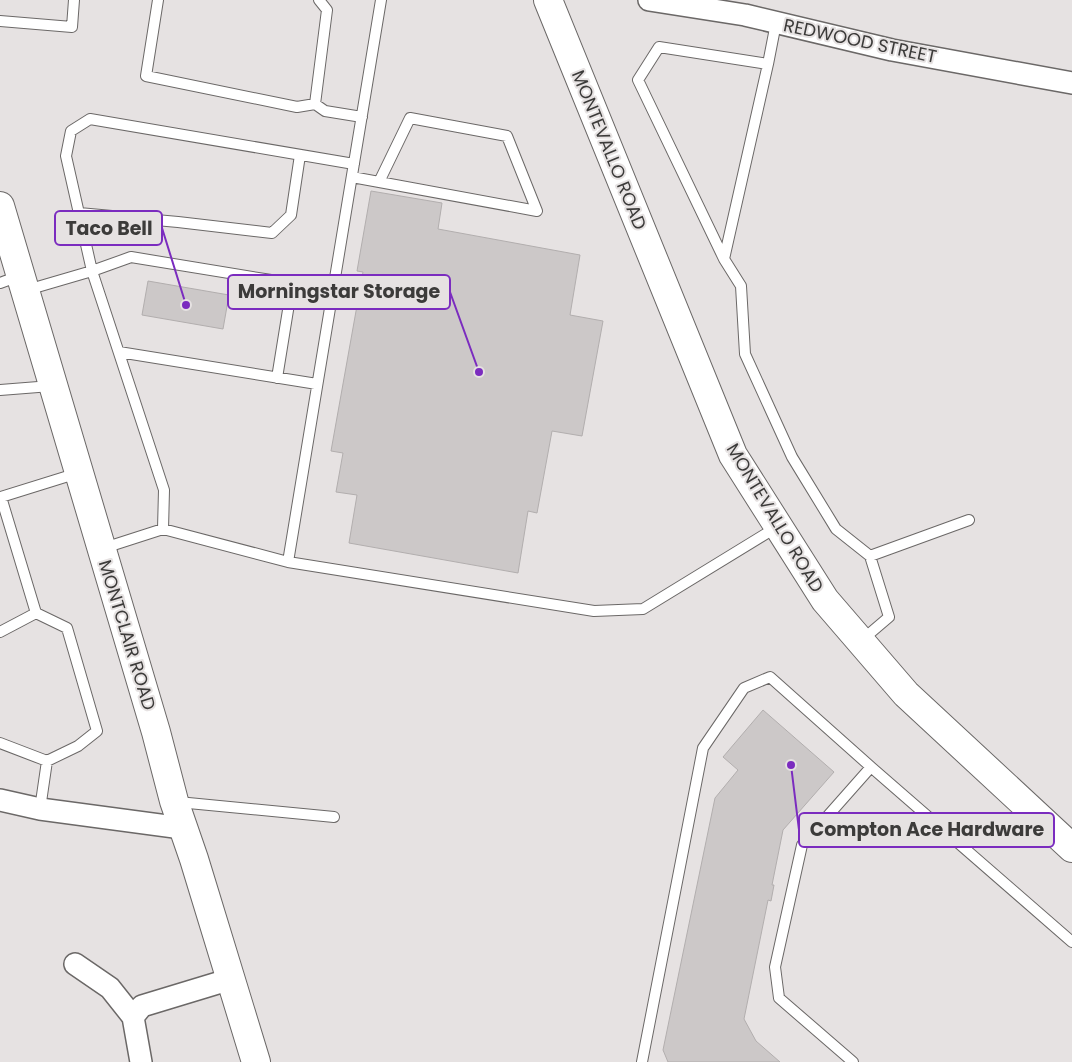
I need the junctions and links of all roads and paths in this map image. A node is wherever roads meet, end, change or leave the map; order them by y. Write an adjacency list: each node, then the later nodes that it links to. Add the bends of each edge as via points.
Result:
1 (74, 0): 7 (lane, via 72,27)
2 (158, 0): 11 (lane, via 146,76 297,107)
3 (319, 0): 11 (lane, via 327,10)
4 (381, 0): 12 (lane)
5 (548, 0): 30 (main road, MONTEVALLO ROAD, via 733,455)
6 (648, 0): 8 (street, REDWOOD STREET)
7 (0, 21)
8 (776, 23): 9 (lane); 10 (street, REDWOOD STREET, via 892,50)
9 (768, 64): 19 (lane); 19 (lane, via 659,47 638,80)
10 (1072, 83)
11 (315, 104): 12 (lane, via 325,111)
12 (362, 117): 14 (lane)
13 (300, 155): 14 (lane); 18 (lane, via 290,215 272,233); 18 (lane, via 90,119 71,131 66,156)
14 (354, 164): 15 (lane)
15 (352, 177): 16 (lane); 24 (lane)
16 (379, 182): 16 (lane, via 527,209 536,210 507,136 410,118)
17 (0, 206): 21 (main road, MONTCLAIR ROAD)
18 (79, 213): 20 (lane)
19 (724, 259): 33 (lane, via 742,286 745,354 792,457 836,529)
20 (92, 271): 21 (lane); 22 (lane); 23 (lane, via 131,256 271,280 289,304)
21 (15, 283): 25 (main road, MONTCLAIR ROAD)
22 (119, 352): 23 (lane); 31 (lane, via 164,490)
23 (277, 378): 24 (lane)
24 (317, 384): 34 (lane)
25 (53, 385): 26 (lane); 27 (main road, MONTCLAIR ROAD)
26 (0, 390)
27 (79, 473): 28 (lane); 32 (main road, MONTCLAIR ROAD)
28 (1, 497): 35 (lane)
29 (969, 520): 33 (lane)
30 (778, 526): 34 (lane, via 643,609 594,611); 37 (main road, MONTEVALLO ROAD, via 824,600)
31 (163, 529): 32 (lane); 34 (lane)
32 (102, 549): 42 (main road, MONTCLAIR ROAD)
33 (870, 556): 37 (lane, via 889,616)
34 (288, 562)
35 (36, 613): 36 (lane); 39 (lane, via 67,628 96,731 78,746)
36 (0, 632)
37 (860, 641): 46 (main road, MONTEVALLO ROAD, via 906,694)
38 (0, 743): 39 (lane)
39 (47, 761): 43 (lane)
40 (871, 766): 47 (lane); 53 (lane, via 770,677 744,688 703,748); 54 (lane, via 802,845 775,967 779,998)
41 (0, 800): 43 (street)
42 (174, 801): 44 (lane); 45 (main road, MONTCLAIR ROAD)
43 (40, 809): 45 (street)
44 (334, 817)
45 (182, 828): 49 (main road, MONTCLAIR ROAD)
46 (1072, 848)
47 (1072, 942)
48 (75, 964): 50 (street, via 110,988)
49 (231, 980): 50 (street, via 142,1006); 52 (main road, MONTCLAIR ROAD)
50 (133, 1017): 51 (street)
51 (141, 1062)
52 (256, 1062)
53 (642, 1062)
54 (853, 1062)

